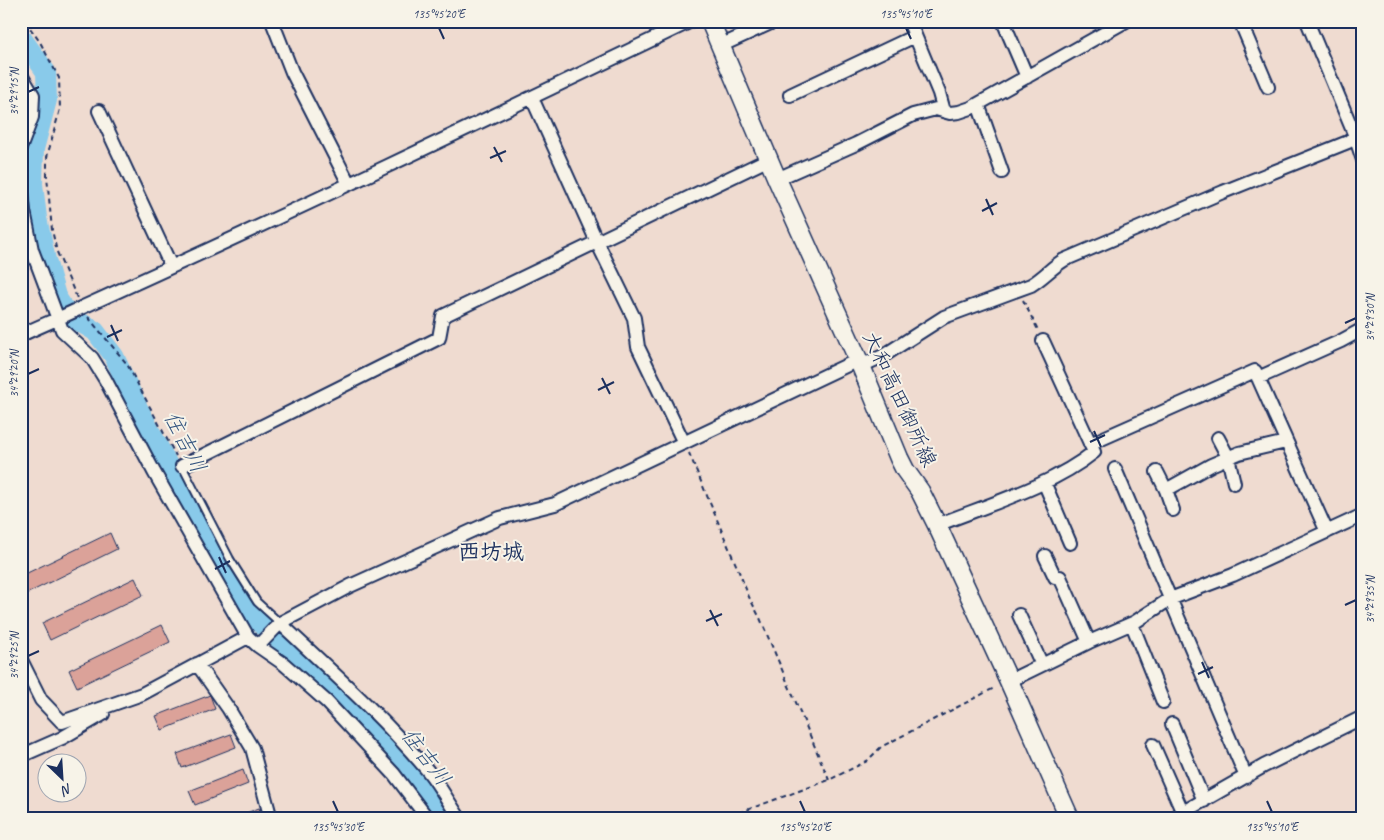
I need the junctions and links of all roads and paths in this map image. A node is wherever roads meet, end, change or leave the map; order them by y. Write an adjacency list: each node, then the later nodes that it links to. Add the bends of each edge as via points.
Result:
1 (25, 21): 34 (path, via 58,78 60,109 47,157 52,230 57,252)
2 (272, 21): 30 (street, via 292,72)
3 (691, 21): 19 (street)
4 (710, 21): 14 (main road, 大和高田御所線)
5 (774, 21): 14 (street)
6 (909, 21): 13 (street)
7 (1003, 21): 16 (street)
8 (1098, 21): 12 (street)
9 (1126, 21): 12 (street)
10 (1240, 21): 17 (street)
11 (1307, 21): 23 (street)
12 (1104, 33): 16 (street)
13 (916, 36): 18 (street); 22 (street)
14 (720, 46): 25 (main road, 大和高田御所線)
15 (21, 75): 24 (street, via 33,95 32,117)
16 (1027, 77): 20 (street)
17 (1268, 87)
18 (790, 95)
19 (532, 98): 30 (street); 31 (street)
20 (978, 104): 22 (street, via 959,112); 27 (street)
21 (98, 111): 32 (street)
22 (944, 111): 28 (street, via 936,109 913,115)
23 (1359, 133): 26 (street); 33 (street, via 1348,142 1064,260 1040,280)
24 (21, 146)
25 (769, 159): 28 (main road, 大和高田御所線); 31 (street)
26 (1363, 160)
27 (1002, 172)
28 (777, 179): 39 (main road, 大和高田御所線)
29 (21, 182): 35 (street, via 32,250)
30 (349, 184): 32 (street)
31 (597, 242): 43 (street, via 634,318 638,347); 46 (street, via 443,316 439,338)
32 (171, 266): 34 (street)
33 (1018, 290): 38 (path); 39 (street, via 944,317 883,356)
34 (81, 308): 35 (street); 46 (path, via 127,364)
35 (57, 318): 37 (street); 62 (street, via 62,330 92,358 105,378 154,472)
36 (1363, 328): 40 (street)
37 (21, 335)
38 (1043, 341): 44 (street)
39 (859, 363): 43 (street); 54 (main road, 大和高田御所線, via 898,458)
40 (1258, 378): 42 (street); 44 (street, via 1255,371)
41 (1218, 438): 45 (street)
42 (1286, 442): 45 (street); 55 (street)
43 (684, 443): 60 (street, via 554,504 500,518 350,586); 76 (path)
44 (1090, 444): 49 (street, via 1094,452)
45 (1228, 458): 50 (street); 51 (street)
46 (182, 466): 60 (lane, via 230,559 257,602)
47 (1115, 469): 58 (street)
48 (1157, 472): 51 (street)
49 (1044, 482): 54 (street); 56 (street)
50 (1234, 483)
51 (1166, 490): 52 (street)
52 (1172, 510)
53 (1363, 515): 55 (street)
54 (937, 525): 68 (main road, 大和高田御所線)
55 (1327, 532): 58 (street, via 1233,575)
56 (1070, 543)
57 (1046, 556): 63 (street, via 1054,577 1060,577)
58 (1170, 599): 61 (street); 75 (street)
59 (1019, 614): 67 (street)
60 (280, 623): 64 (street); 81 (street, via 408,748)
61 (1132, 624): 63 (street); 70 (street)
62 (248, 637): 64 (street); 66 (street)
63 (1089, 642): 67 (street)
64 (258, 646): 80 (street, via 327,702 394,774)
65 (21, 660): 69 (street, via 41,700 62,722)
66 (197, 664): 69 (street); 79 (street, via 252,748)
67 (1042, 665): 68 (street)
68 (1009, 681): 76 (path, via 881,747 867,761); 83 (main road, 大和高田御所線)
69 (125, 701): 74 (street, via 62,738)
70 (1163, 702)
71 (1363, 717): 75 (street)
72 (1172, 724): 77 (street)
73 (1154, 746): 78 (street)
74 (21, 756)
75 (1246, 777): 77 (street)
76 (829, 780): 82 (path)
77 (1204, 801): 78 (street)
78 (1177, 816)
79 (271, 819)
80 (428, 819)
81 (460, 819)
82 (722, 819)
83 (1070, 819)

